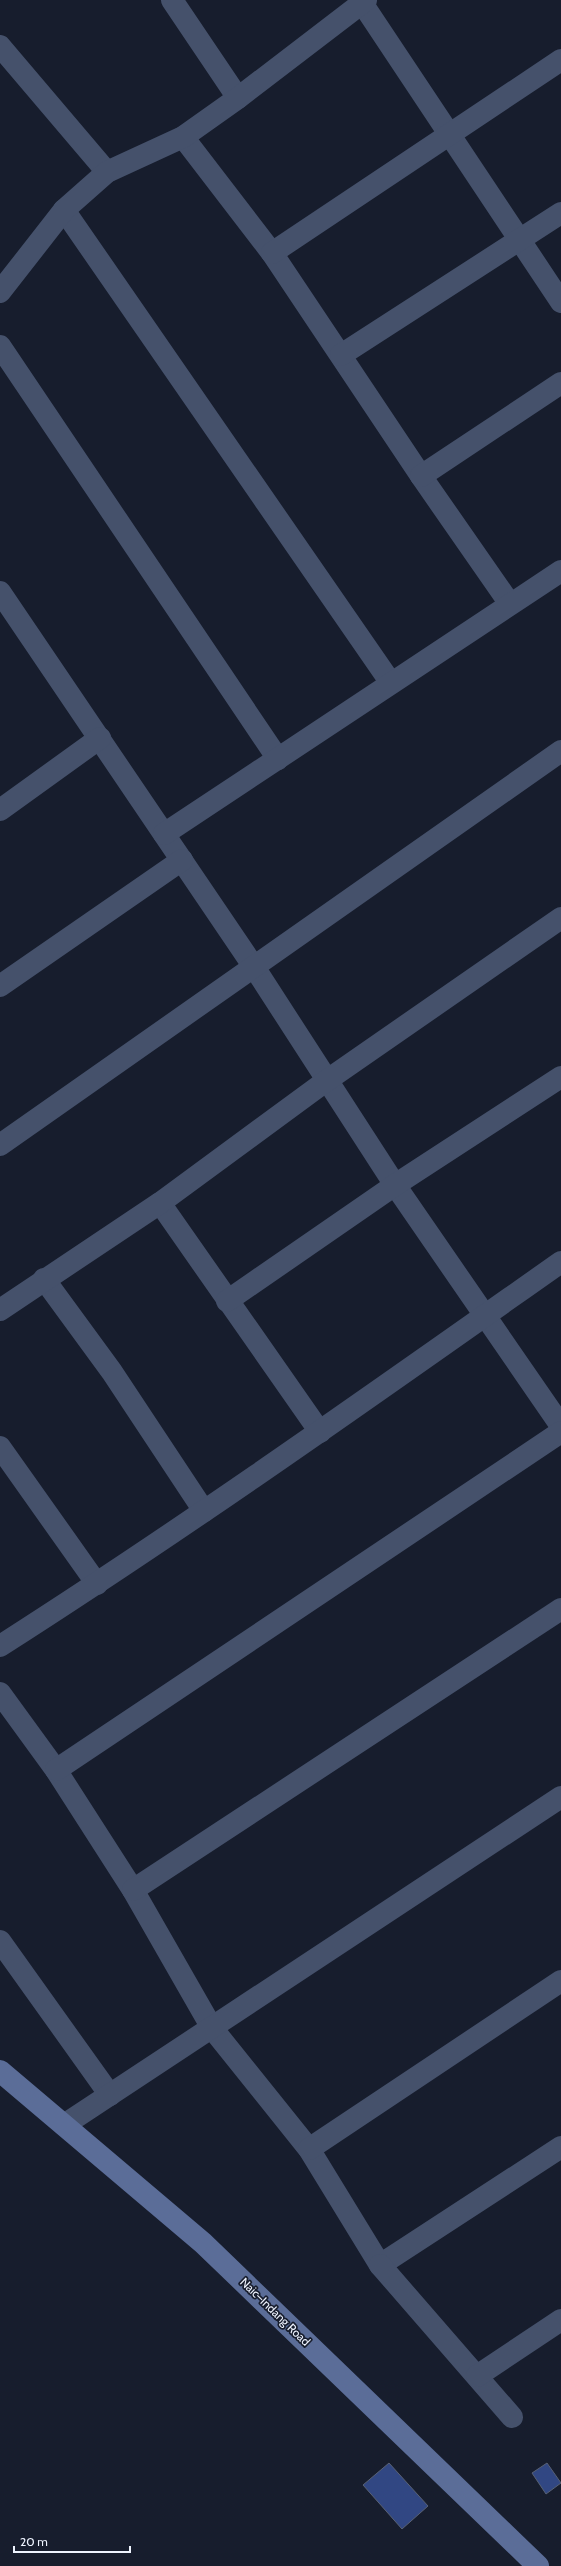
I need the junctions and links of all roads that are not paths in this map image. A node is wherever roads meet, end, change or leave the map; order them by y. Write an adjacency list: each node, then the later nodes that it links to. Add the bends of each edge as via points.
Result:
1 (172, 0): 5 (street)
2 (363, 1): 5 (street); 6 (street)
3 (0, 46): 8 (street)
4 (561, 60): 6 (street)
5 (238, 98): 7 (street)
6 (448, 134): 11 (street); 12 (street)
7 (183, 137): 8 (street); 12 (street)
8 (107, 172): 9 (street)
9 (64, 210): 13 (street); 22 (street)
10 (561, 213): 11 (street)
11 (520, 239): 14 (street); 16 (street)
12 (272, 253): 16 (street)
13 (0, 292)
14 (561, 302)
15 (0, 346): 25 (street)
16 (341, 355): 18 (street)
17 (561, 383): 18 (street)
18 (421, 476): 21 (street)
19 (561, 571): 21 (street)
20 (0, 592): 23 (street)
21 (510, 604): 22 (street)
22 (391, 683): 25 (street)
23 (100, 738): 26 (street); 27 (street)
24 (561, 750): 30 (street)
25 (278, 759): 27 (street)
26 (0, 810)
27 (164, 834): 28 (street)
28 (182, 860): 30 (street); 31 (street)
29 (561, 918): 33 (street)
30 (254, 967): 33 (street); 34 (street)
31 (0, 986)
32 (561, 1077): 35 (street)
33 (326, 1081): 35 (street); 36 (street)
34 (0, 1145)
35 (395, 1185): 39 (street); 41 (street)
36 (160, 1203): 38 (street); 39 (street)
37 (561, 1262): 41 (street)
38 (44, 1278): 40 (street); 46 (street, via 112,1372)
39 (227, 1301): 43 (street)
40 (0, 1310)
41 (484, 1316): 42 (street); 43 (street)
42 (561, 1426)
43 (320, 1432): 46 (street)
44 (561, 1432): 51 (street)
45 (0, 1447): 47 (street)
46 (204, 1511): 47 (street)
47 (97, 1584): 49 (street)
48 (561, 1609): 53 (street)
49 (0, 1646)
50 (0, 1692): 51 (street)
51 (56, 1770): 53 (street)
52 (561, 1797): 56 (street)
53 (133, 1890): 56 (street)
54 (0, 1941): 58 (street)
55 (561, 1981): 61 (street)
56 (212, 2028): 58 (street); 61 (street)
57 (0, 2071): 59 (main road, Naic–Indang Road)
58 (110, 2095): 59 (street)
59 (64, 2125): 66 (main road, Naic–Indang Road, via 203,2243)
60 (561, 2147): 62 (street)
61 (309, 2149): 62 (street)
62 (380, 2265): 64 (street)
63 (561, 2320): 64 (street)
64 (476, 2376): 65 (street)
65 (512, 2417)
66 (538, 2566)

